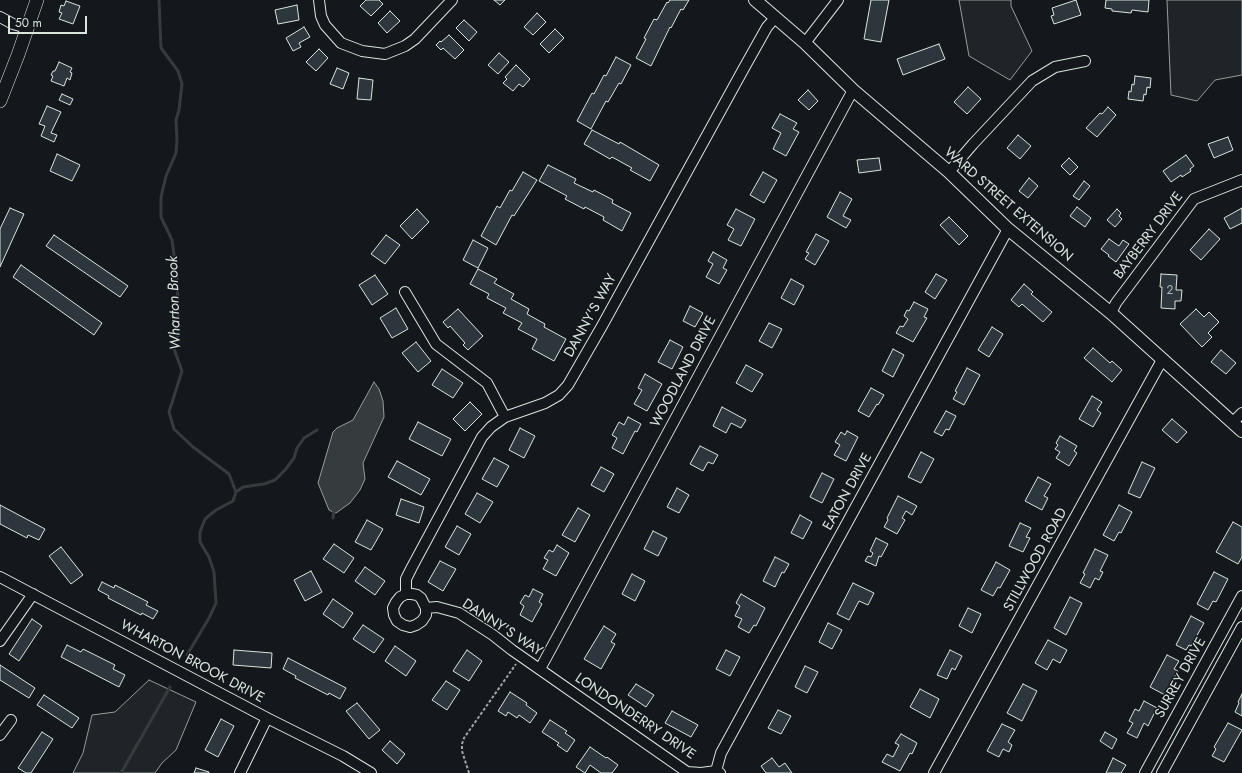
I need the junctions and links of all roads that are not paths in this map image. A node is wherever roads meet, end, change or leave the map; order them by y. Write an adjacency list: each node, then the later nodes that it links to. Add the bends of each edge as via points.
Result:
1 (37, 0): 8 (main road)
2 (320, 0): 3 (street, via 321,16 325,25 341,43 362,52 385,54 415,39)
3 (452, 0)
4 (755, 0): 7 (street, WARD STREET EXTENSION)
5 (838, 0): 9 (street)
6 (0, 17): 8 (street)
7 (775, 18): 9 (street, WARD STREET EXTENSION); 20 (street, DANNY'S WAY, via 767,27 568,385 559,395 545,403)
8 (27, 28): 12 (main road)
9 (805, 43): 11 (street, WARD STREET EXTENSION)
10 (1085, 61): 13 (street, via 1055,67 1032,80)
11 (852, 90): 13 (street, WARD STREET EXTENSION); 29 (street, WOODLAND DRIVE)
12 (0, 100)
13 (949, 172): 15 (street, WARD STREET EXTENSION)
14 (1242, 180): 17 (street, BAYBERRY DRIVE, via 1194,199)
15 (1008, 229): 17 (street, WARD STREET EXTENSION); 33 (street, EATON DRIVE, via 721,753)
16 (405, 292): 20 (street, via 436,344 487,383)
17 (1111, 313): 18 (street, WARD STREET EXTENSION)
18 (1162, 360): 21 (street, WARD STREET EXTENSION); 36 (street, STILLWOOD ROAD)
19 (1242, 413): 21 (street)
20 (506, 417): 24 (street, DANNY'S WAY, via 482,437 406,579)
21 (1238, 427)
22 (0, 577): 23 (street, WHARTON BROOK DRIVE)
23 (33, 594): 28 (street); 30 (street, WHARTON BROOK DRIVE)
24 (406, 594): 26 (street, via 417,595 425,603); 26 (street, via 400,597 393,608 397,621 410,627 416,625 426,615)
25 (1242, 596): 37 (street, SURREY DRIVE)
26 (426, 608): 29 (street, DANNY'S WAY, via 459,613)
27 (1242, 627): 38 (street, SURREY DRIVE)
28 (0, 642)
29 (540, 669): 33 (street, LONDONDERRY DRIVE, via 687,772)
30 (268, 718): 34 (street); 35 (street, WHARTON BROOK DRIVE)
31 (11, 720): 32 (street)
32 (0, 736)
33 (718, 772)
34 (240, 773)
35 (371, 773)
36 (934, 773)
37 (1145, 773)
38 (1162, 773)

